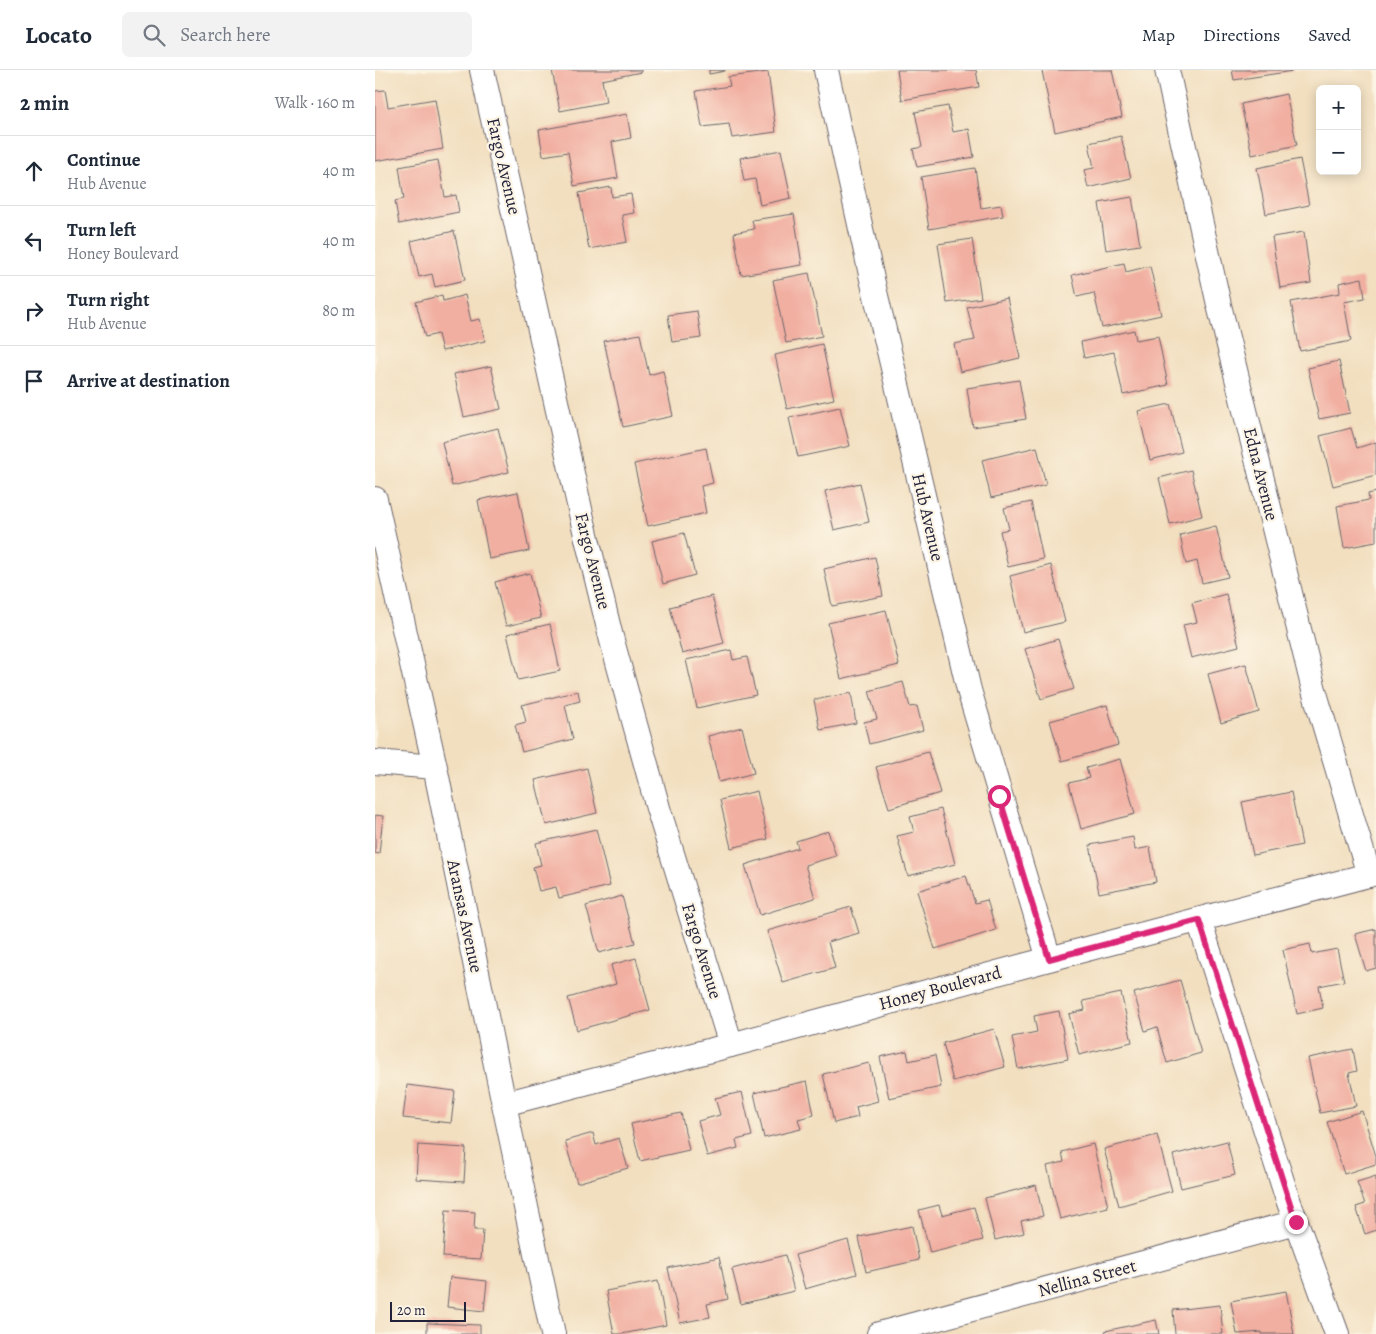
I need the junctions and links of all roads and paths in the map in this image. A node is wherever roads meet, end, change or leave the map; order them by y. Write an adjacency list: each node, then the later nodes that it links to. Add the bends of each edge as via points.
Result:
1 (483, 70): 10 (street, Fargo Avenue, via 611,637 658,808)
2 (826, 70): 9 (street, Hub Avenue, via 969,690)
3 (1167, 70): 7 (street, Edna Avenue, via 1219,305 1314,690)
4 (375, 499): 6 (street, Aransas Avenue)
5 (375, 762): 6 (street)
6 (435, 767): 11 (street, Aransas Avenue)
7 (1372, 874): 8 (street, Honey Boulevard)
8 (1199, 920): 9 (street, Honey Boulevard); 12 (street)
9 (1049, 959): 10 (street, Honey Boulevard)
10 (731, 1045): 11 (street, Honey Boulevard)
11 (504, 1104): 13 (street, Aransas Avenue)
12 (1296, 1222): 14 (street, Nellina Street); 15 (street)
13 (553, 1334)
14 (879, 1334)
15 (1337, 1334)

